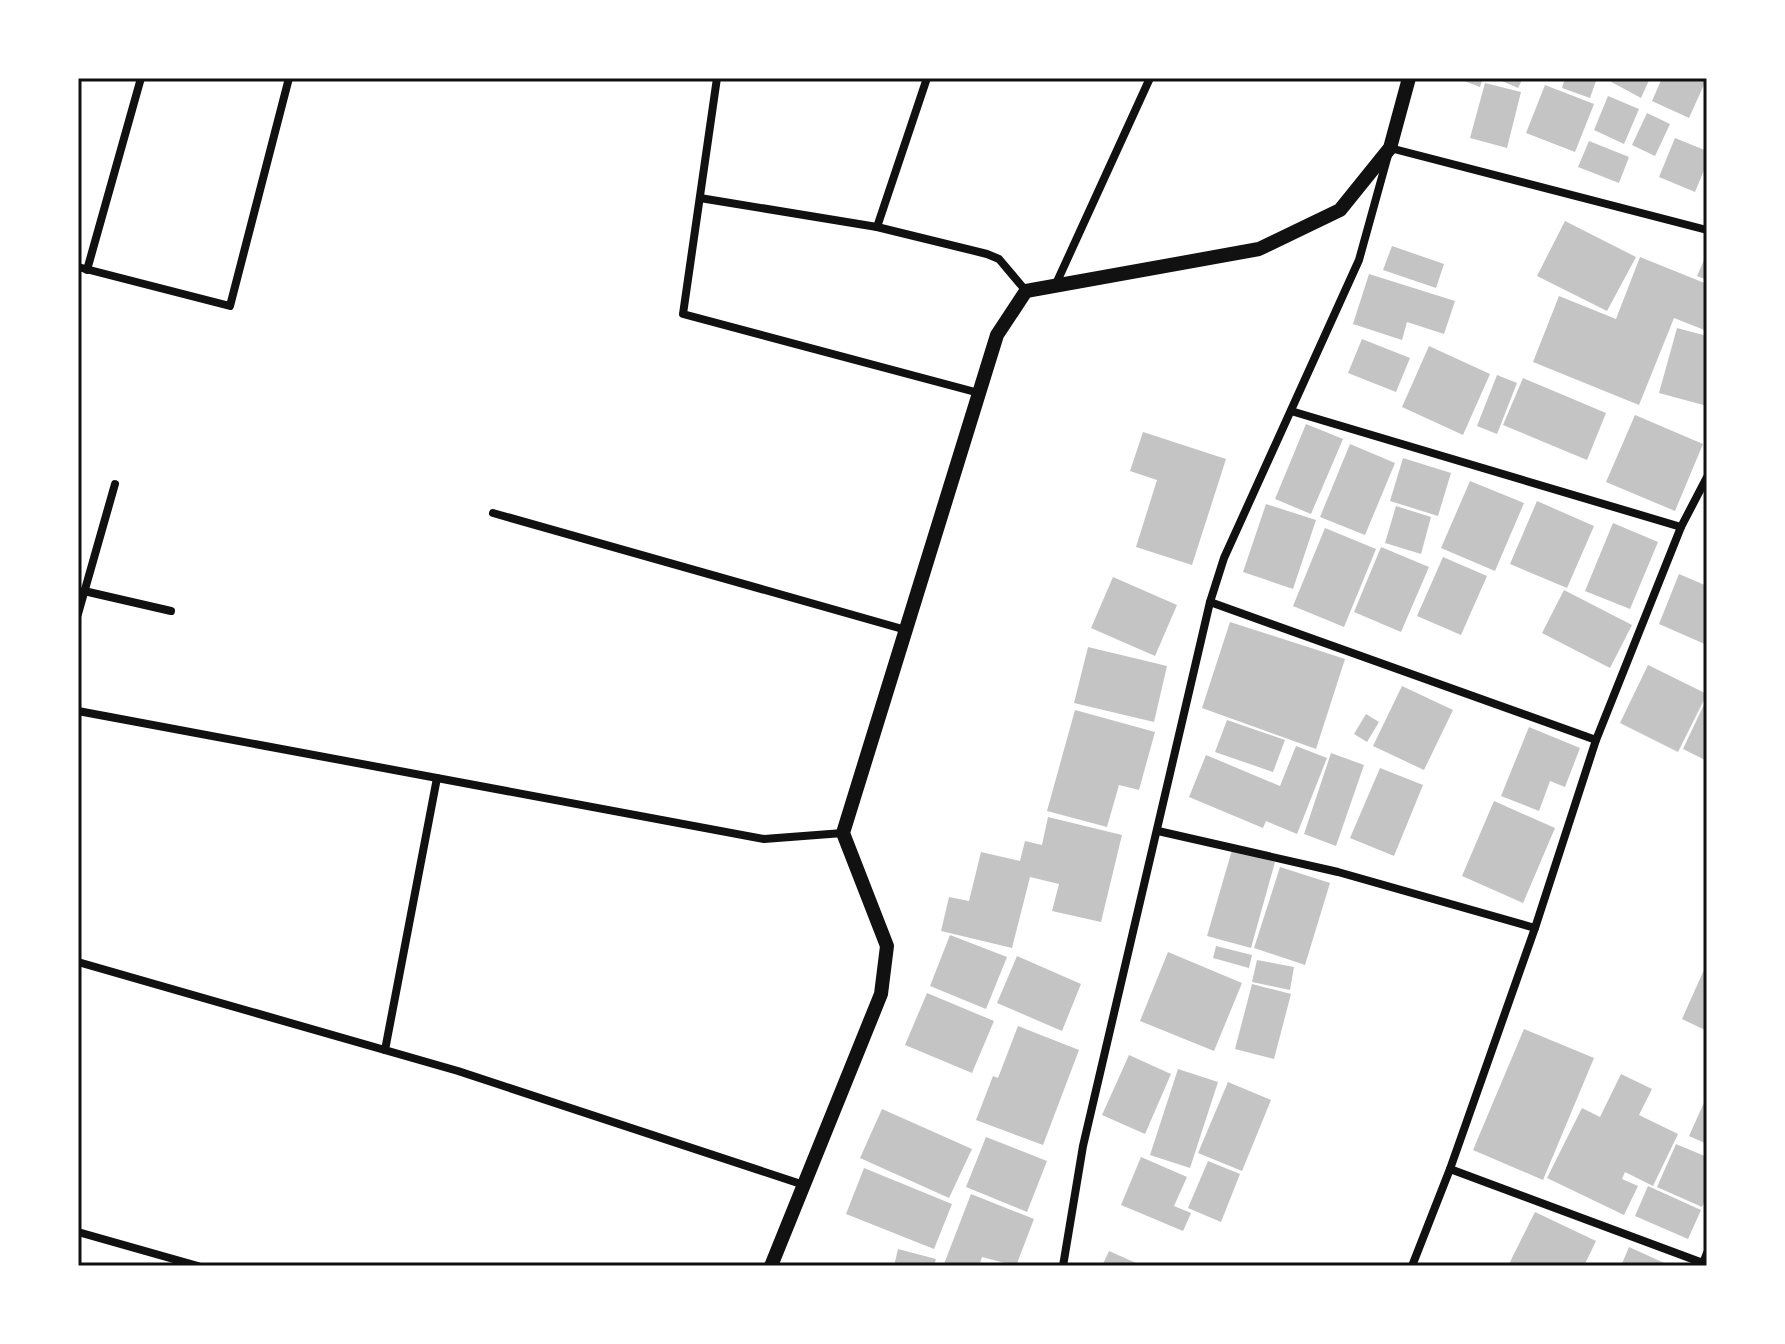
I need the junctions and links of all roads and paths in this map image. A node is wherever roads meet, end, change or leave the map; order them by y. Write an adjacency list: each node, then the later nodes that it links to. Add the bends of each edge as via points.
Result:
1 (141, 78): 11 (street)
2 (289, 78): 11 (street, via 230,306)
3 (717, 78): 8 (street)
4 (927, 78): 9 (street)
5 (1150, 78): 12 (street)
6 (1409, 78): 7 (street)
7 (1390, 148): 10 (street); 12 (street, via 1340,210 1259,249); 15 (street, via 1359,260)
8 (700, 198): 9 (street); 14 (street, via 683,314)
9 (877, 227): 13 (street, via 999,259)
10 (1707, 230)
11 (82, 269)
12 (1055, 286): 13 (street)
13 (1026, 291): 14 (street, via 997,335)
14 (979, 393): 24 (street)
15 (1291, 411): 19 (street); 21 (street, via 1224,558)
16 (1707, 477): 19 (street)
17 (115, 484): 20 (street)
18 (493, 513): 24 (street)
19 (1681, 527): 26 (street)
20 (84, 591): 22 (street); 23 (street)
21 (1210, 602): 26 (street); 28 (street)
22 (171, 611)
23 (78, 614)
24 (906, 630): 29 (street)
25 (78, 711): 27 (street)
26 (1596, 740): 30 (street)
27 (437, 778): 29 (street, via 764,839); 32 (street)
28 (1158, 831): 30 (street, via 1338,872); 39 (street, via 1083,1146)
29 (843, 833): 34 (street, via 887,946 881,994)
30 (1535, 928): 33 (street)
31 (78, 962): 32 (street)
32 (385, 1050): 34 (street)
33 (1450, 1169): 36 (street, via 1703,1263); 40 (street)
34 (804, 1185): 38 (street)
35 (78, 1232): 37 (street)
36 (1707, 1253)
37 (198, 1266)
38 (771, 1266)
39 (1063, 1266)
40 (1412, 1266)

